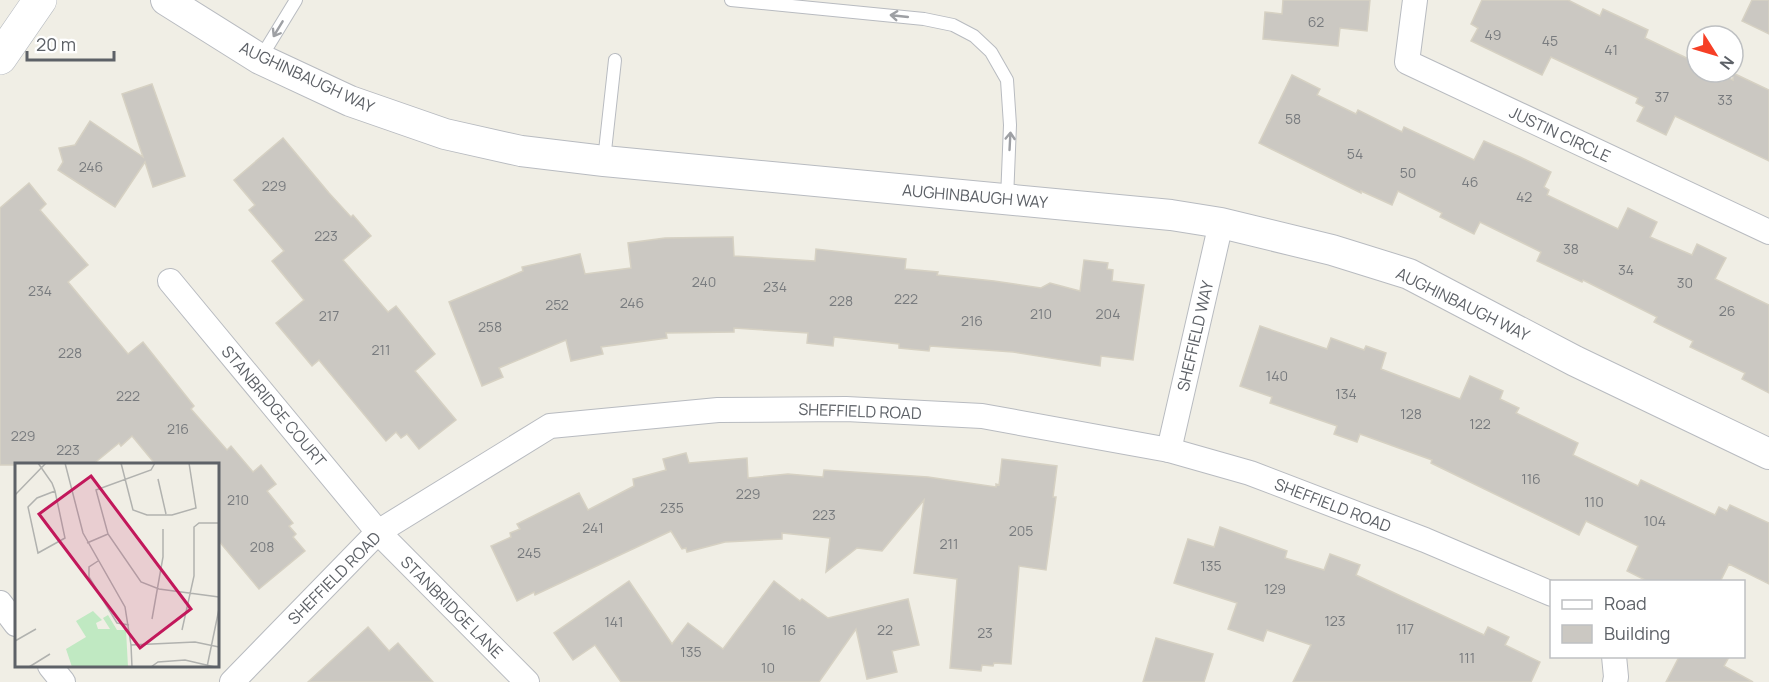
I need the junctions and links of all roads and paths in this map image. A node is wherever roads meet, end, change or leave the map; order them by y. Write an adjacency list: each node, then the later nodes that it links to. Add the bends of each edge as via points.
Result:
1 (40, 0): 6 (main road)
2 (166, 0): 7 (street, AUGHINBAUGH WAY)
3 (296, 0): 7 (lane, one-way to 7)
4 (731, 0): 10 (lane, one-way to 4, via 1007,80 991,52 974,36 953,25 924,19)
5 (1415, 0): 12 (street, JUSTIN CIRCLE, via 1407,62)
6 (0, 58)
7 (260, 59): 9 (street, AUGHINBAUGH WAY, via 350,101 445,134 521,151)
8 (615, 60): 9 (lane)
9 (603, 161): 10 (street, AUGHINBAUGH WAY)
10 (1007, 199): 11 (street, AUGHINBAUGH WAY)
11 (1221, 223): 14 (street, SHEFFIELD WAY); 15 (street, AUGHINBAUGH WAY, via 1332,250 1409,274 1575,361)
12 (1769, 232)
13 (170, 281): 16 (street, STANBRIDGE COURT)
14 (1169, 450): 16 (street, SHEFFIELD ROAD, via 982,416 846,408 718,410 550,426); 17 (street, SHEFFIELD ROAD, via 1272,481)
15 (1769, 454)
16 (378, 532): 23 (street, SHEFFIELD ROAD); 24 (street, STANBRIDGE LANE)
17 (1550, 594)
18 (0, 603): 19 (street)
19 (15, 623)
20 (1614, 658): 25 (street)
21 (51, 667): 22 (street)
22 (63, 682)
23 (232, 682)
24 (527, 682)
25 (1615, 682)

